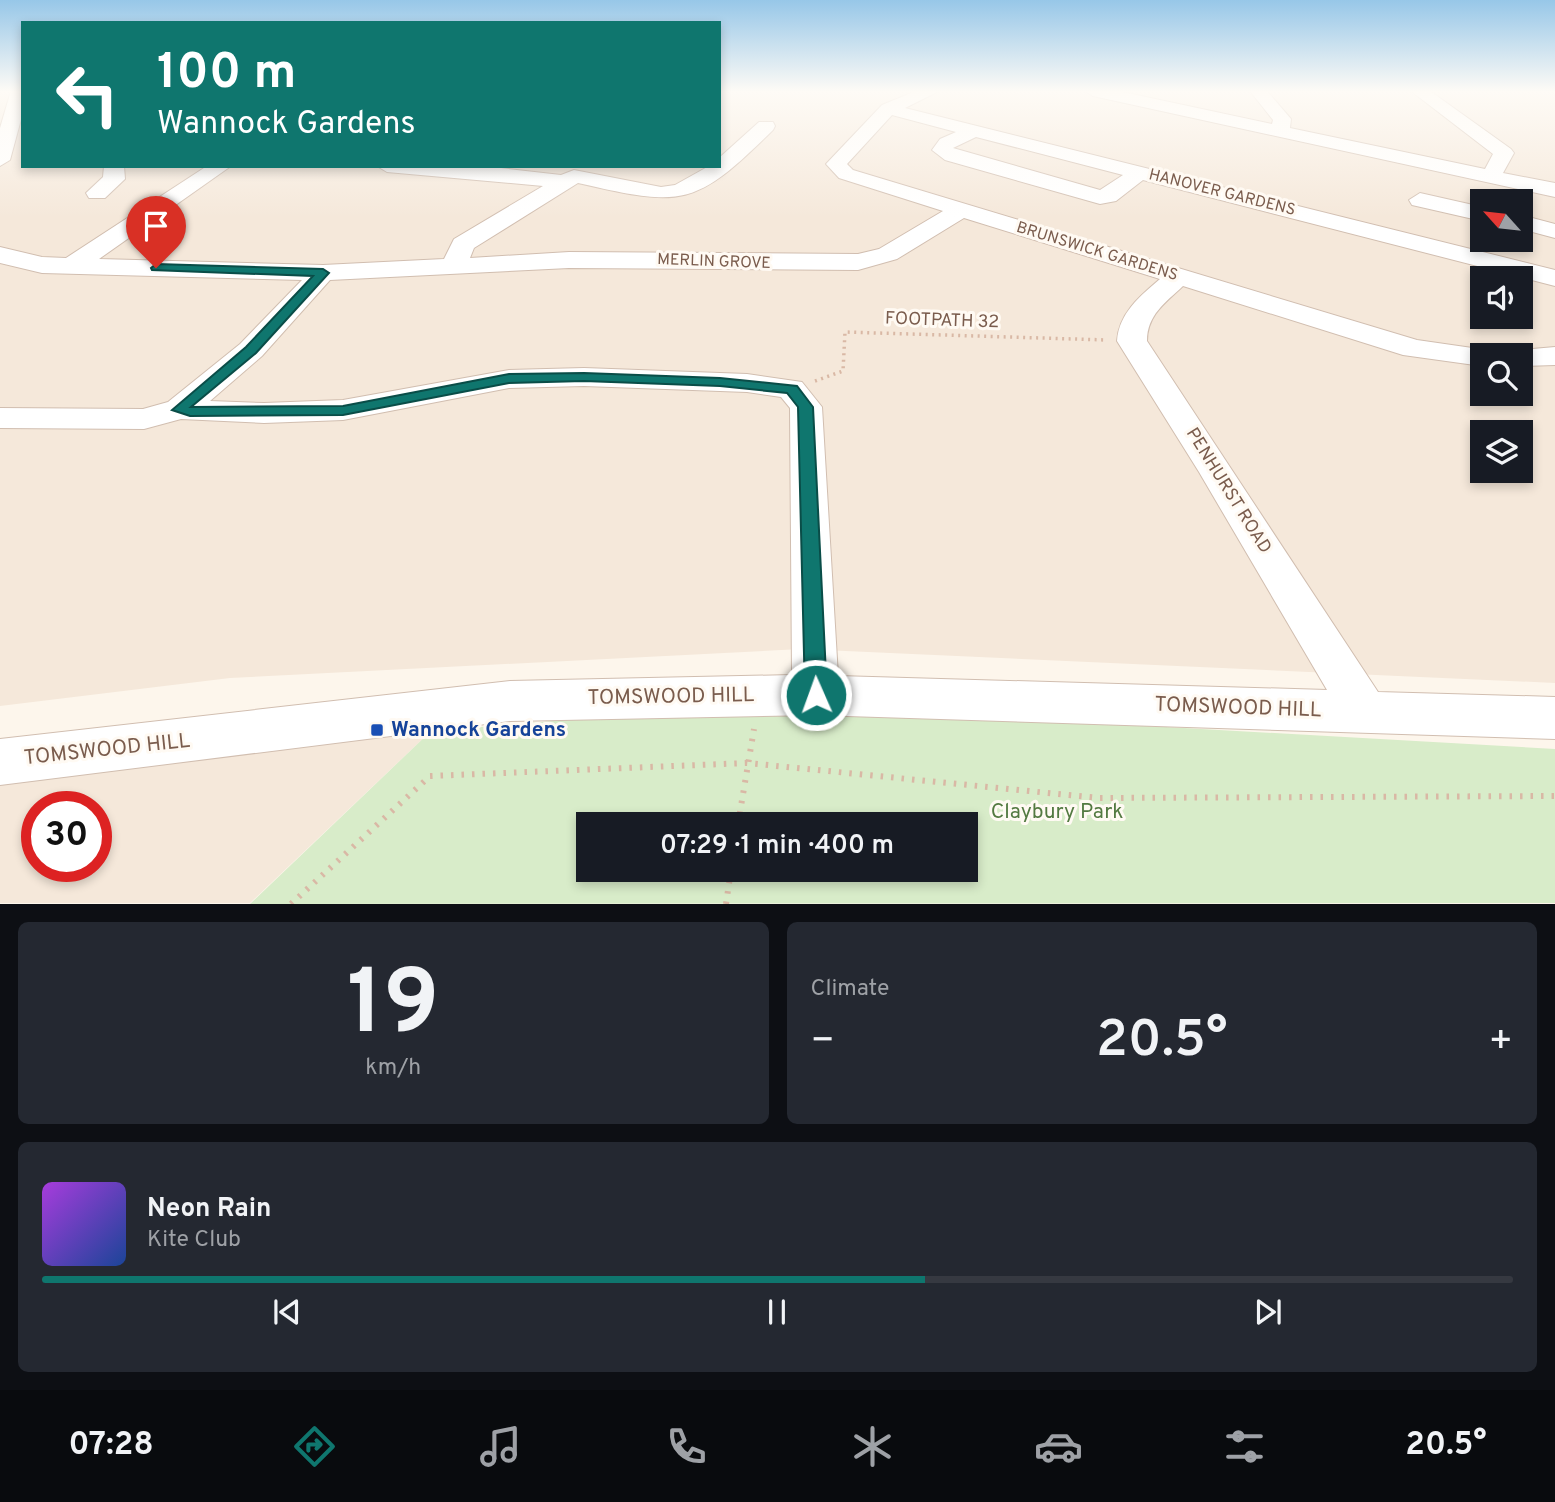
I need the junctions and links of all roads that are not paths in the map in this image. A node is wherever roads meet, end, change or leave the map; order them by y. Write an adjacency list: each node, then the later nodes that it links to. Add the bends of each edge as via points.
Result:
1 (758, 133): 7 (street)
2 (865, 133): 18 (street, BRUNSWICK GARDENS, via 836,164 846,174)
3 (968, 133): 12 (street, via 942,150 1100,197)
4 (988, 133): 12 (street, HANOVER GARDENS)
5 (1290, 133): 14 (street)
6 (1477, 133): 14 (street, via 1504,153)
7 (721, 164)
8 (114, 168): 16 (street, via 114,179)
9 (219, 168): 23 (street)
10 (420, 168): 13 (street)
11 (716, 168): 13 (street, via 686,190 667,194)
12 (1140, 172): 27 (street, HANOVER GARDENS)
13 (577, 175): 24 (street, via 463,244)
14 (1491, 177): 15 (street)
15 (1555, 190)
16 (97, 193)
17 (1420, 200): 19 (street)
18 (961, 210): 24 (street, MERLIN GROVE, via 888,254 858,262 569,260); 26 (street, BRUNSWICK GARDENS)
19 (1470, 211)
20 (1533, 225): 21 (street)
21 (1555, 231)
22 (0, 255): 23 (street, MERLIN GROVE, via 42,265)
23 (73, 265): 25 (street, MERLIN GROVE)
24 (453, 267): 25 (street, MERLIN GROVE)
25 (323, 273): 31 (street, via 251,350)
26 (1178, 277): 28 (street, BRUNSWICK GARDENS, via 1413,349); 34 (street, PENHURST ROAD, via 1138,315 1130,328 1132,341)
27 (1555, 278)
28 (1470, 356)
29 (1555, 356): 30 (street)
30 (1533, 357)
31 (180, 410): 32 (street, via 144,419); 33 (street, via 343,410 509,379 584,377 792,389 806,407)
32 (0, 418)
33 (816, 695): 34 (street, TOMSWOOD HILL); 36 (street, TOMSWOOD HILL, via 510,701)
34 (1365, 712): 35 (street, TOMSWOOD HILL)
35 (1555, 718)
36 (0, 762)

